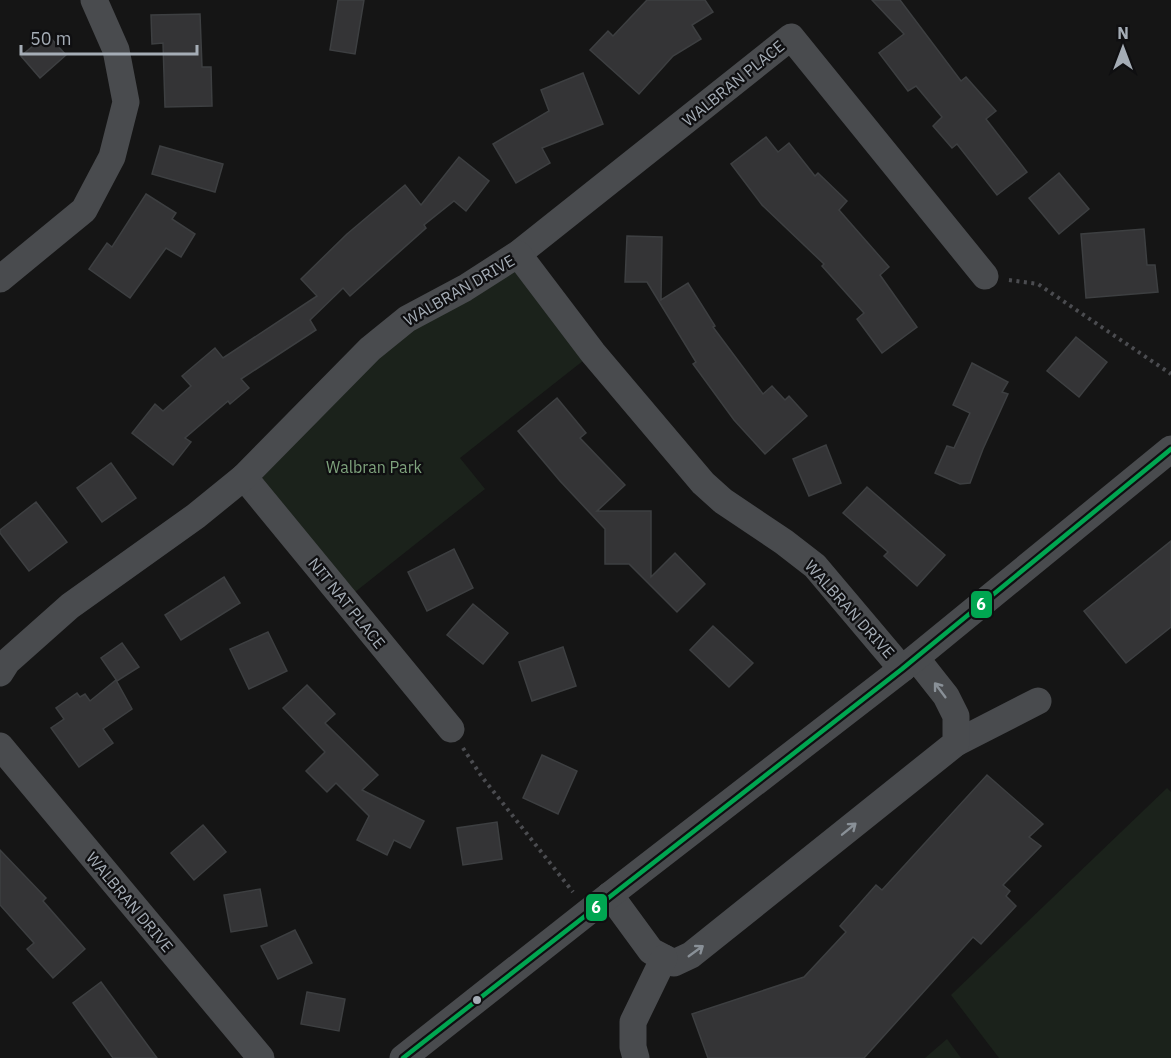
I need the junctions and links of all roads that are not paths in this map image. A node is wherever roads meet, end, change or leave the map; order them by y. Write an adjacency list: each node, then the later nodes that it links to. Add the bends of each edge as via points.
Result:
1 (94, 0): 4 (street, via 116,50 126,102 112,157 84,210)
2 (518, 254): 3 (street, WALBRAN PLACE, via 791,37); 6 (street, WALBRAN DRIVE, via 407,319 370,349); 7 (street, WALBRAN DRIVE, via 593,353 703,483 815,566)
3 (985, 276)
4 (0, 279)
5 (1171, 449): 7 (street)
6 (244, 477): 8 (street, WALBRAN DRIVE, via 70,606 7,662); 10 (street, NIT NAT PLACE)
7 (909, 663): 9 (street, WALBRAN DRIVE, one-way to 7, via 946,696); 13 (street)
8 (0, 673)
9 (956, 716): 11 (street); 11 (street, via 1038,701)
10 (451, 729)
11 (956, 742): 14 (street, one-way to 11, via 674,963 692,955)
12 (0, 746): 15 (street, WALBRAN DRIVE)
13 (610, 895): 14 (street, via 651,951); 16 (street)
14 (664, 958): 17 (street, via 633,1023)
15 (261, 1058)
16 (403, 1058)
17 (636, 1058)

